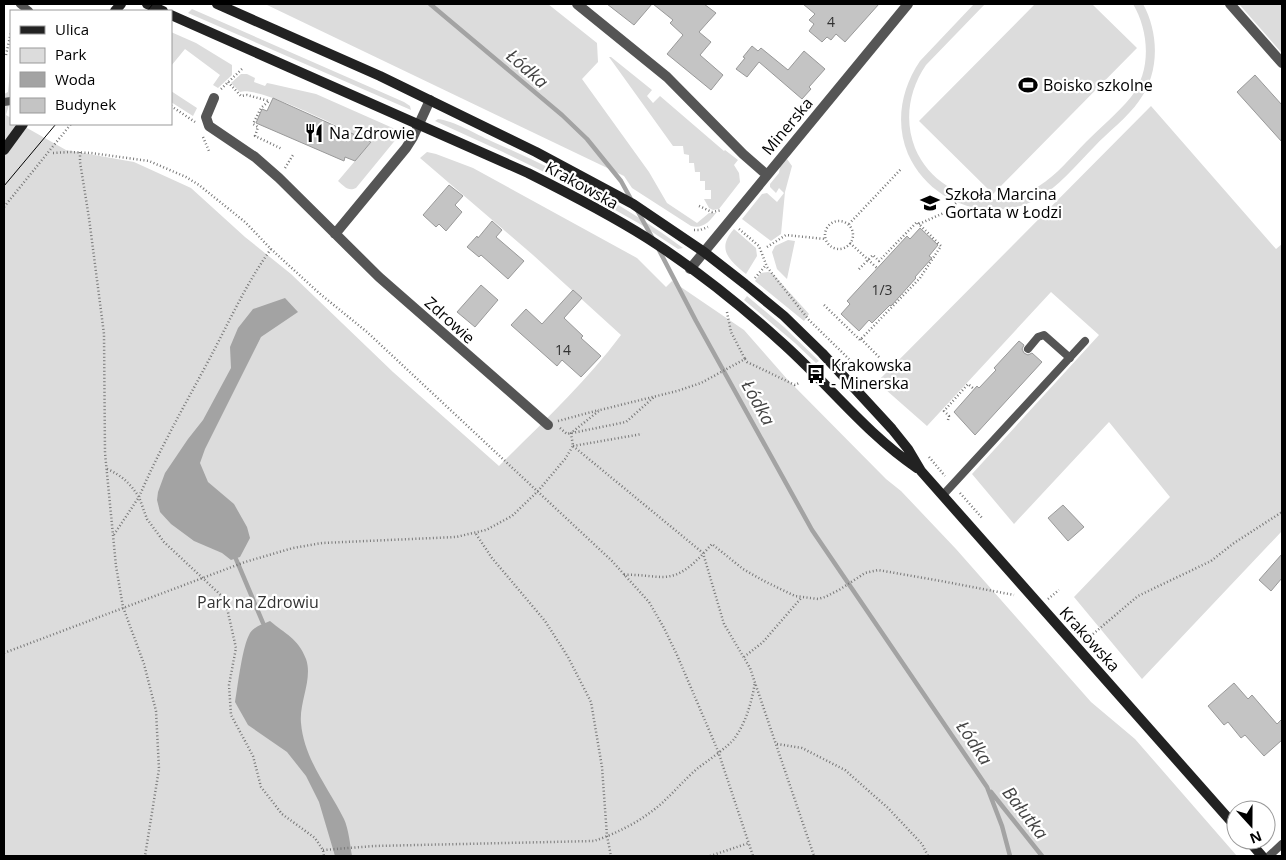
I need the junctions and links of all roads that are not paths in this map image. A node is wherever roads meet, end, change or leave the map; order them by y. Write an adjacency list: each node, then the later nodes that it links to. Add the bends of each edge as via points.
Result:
1 (147, 4): 6 (main road)
2 (217, 4): 10 (main road, Krakowska)
3 (577, 4): 14 (street, via 667,77)
4 (908, 4): 14 (street, Minerska)
5 (1230, 4): 8 (street)
6 (161, 10)
7 (172, 15): 11 (main road, Krakowska)
8 (1282, 63)
9 (214, 98): 15 (street, Zdrowie, via 206,117 209,126 255,157)
10 (430, 100): 11 (street); 16 (main road, Krakowska, via 610,191)
11 (419, 124): 15 (street, via 401,155); 17 (main road, Krakowska, via 563,191 637,232)
12 (22, 125): 13 (main road)
13 (4, 150)
14 (767, 175): 16 (street, Minerska)
15 (335, 234): 21 (street, Zdrowie, via 379,277)
16 (704, 252): 17 (street, Minerska); 22 (main road, Krakowska, via 777,310 822,353 892,429)
17 (690, 269): 22 (main road, Krakowska, via 739,305 816,374 879,439)
18 (1085, 342): 20 (lane)
19 (1028, 349): 20 (lane, via 1044,335)
20 (1070, 358): 23 (lane)
21 (548, 425)
22 (921, 470): 23 (main road, Krakowska)
23 (943, 495): 24 (main road, Krakowska)
24 (1226, 816)
25 (1282, 844): 26 (lane)
26 (1270, 856)

